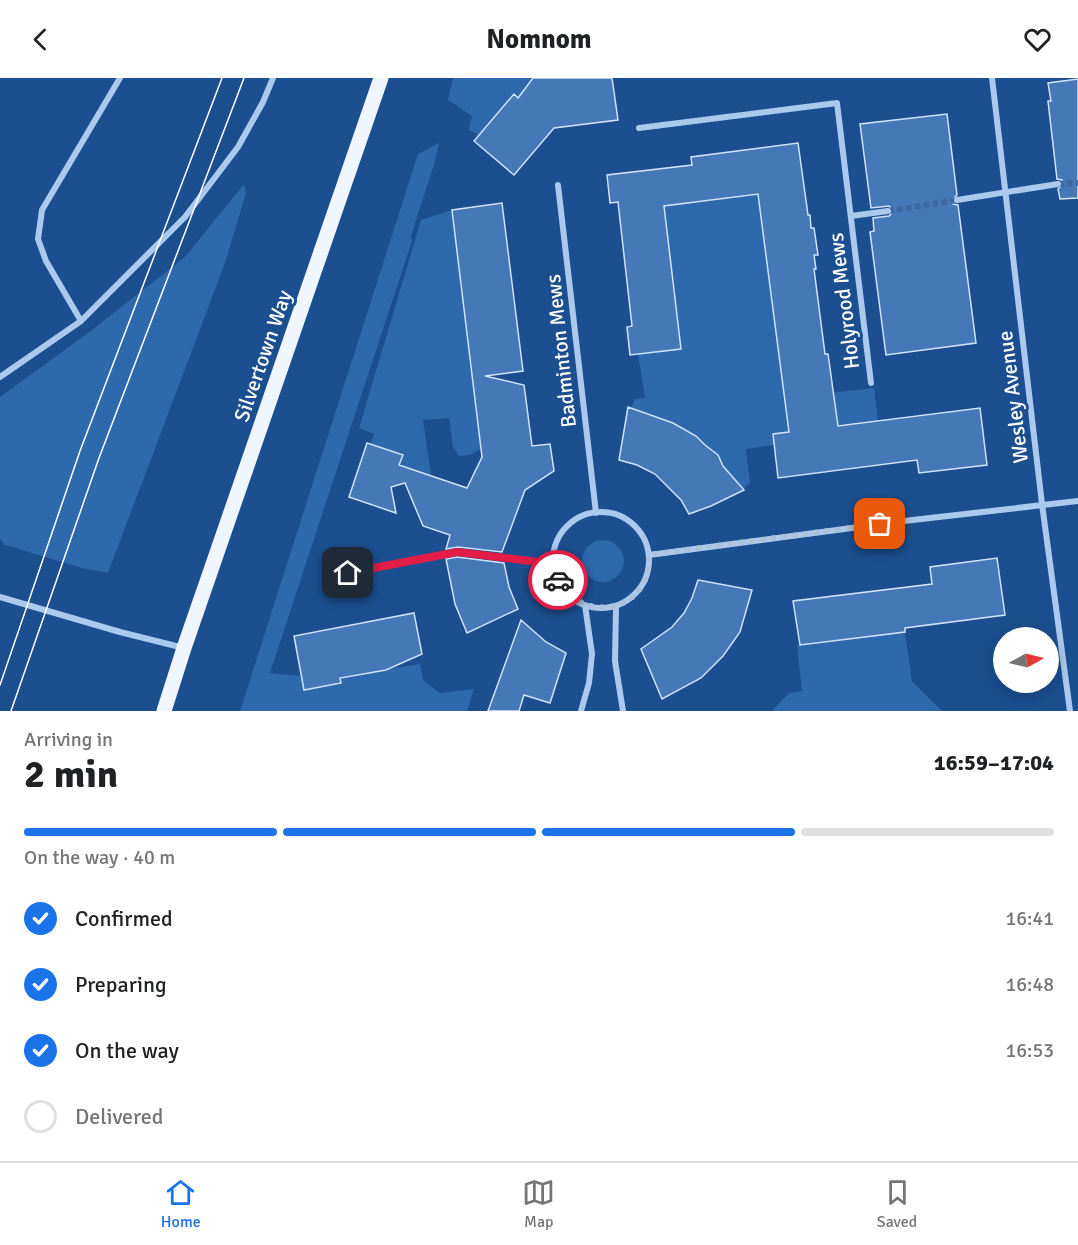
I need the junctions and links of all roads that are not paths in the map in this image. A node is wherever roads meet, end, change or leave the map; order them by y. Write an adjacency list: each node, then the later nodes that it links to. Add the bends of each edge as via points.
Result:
1 (120, 78): 12 (street, via 42,210 38,239 46,261)
2 (273, 78): 12 (street, via 238,147 184,217)
3 (381, 78): 24 (main road, Silvertown Way)
4 (992, 78): 8 (street, Wesley Avenue)
5 (639, 128): 11 (street, Holyrood Mews, via 837,103)
6 (1058, 184): 8 (street)
7 (558, 185): 17 (street, Badminton Mews)
8 (1006, 192): 9 (street); 16 (street, Wesley Avenue)
9 (957, 200)
10 (888, 211): 11 (street, Holyrood Mews)
11 (851, 216): 14 (street, Holyrood Mews)
12 (81, 321): 13 (street)
13 (0, 377)
14 (871, 383)
15 (1078, 501): 16 (street)
16 (1042, 504): 18 (street); 28 (street, Wesley Avenue)
17 (596, 513): 18 (street, via 625,518 637,528); 19 (street, via 569,524 555,549)
18 (649, 555): 23 (street, via 642,587)
19 (554, 564): 20 (street, via 457,552); 22 (street, via 563,589)
20 (348, 573)
21 (0, 597): 24 (street)
22 (585, 605): 23 (street); 26 (street, via 592,654)
23 (616, 606): 27 (street, via 615,661)
24 (184, 648): 25 (main road, Silvertown Way)
25 (164, 711)
26 (581, 711)
27 (623, 711)
28 (1070, 711)

